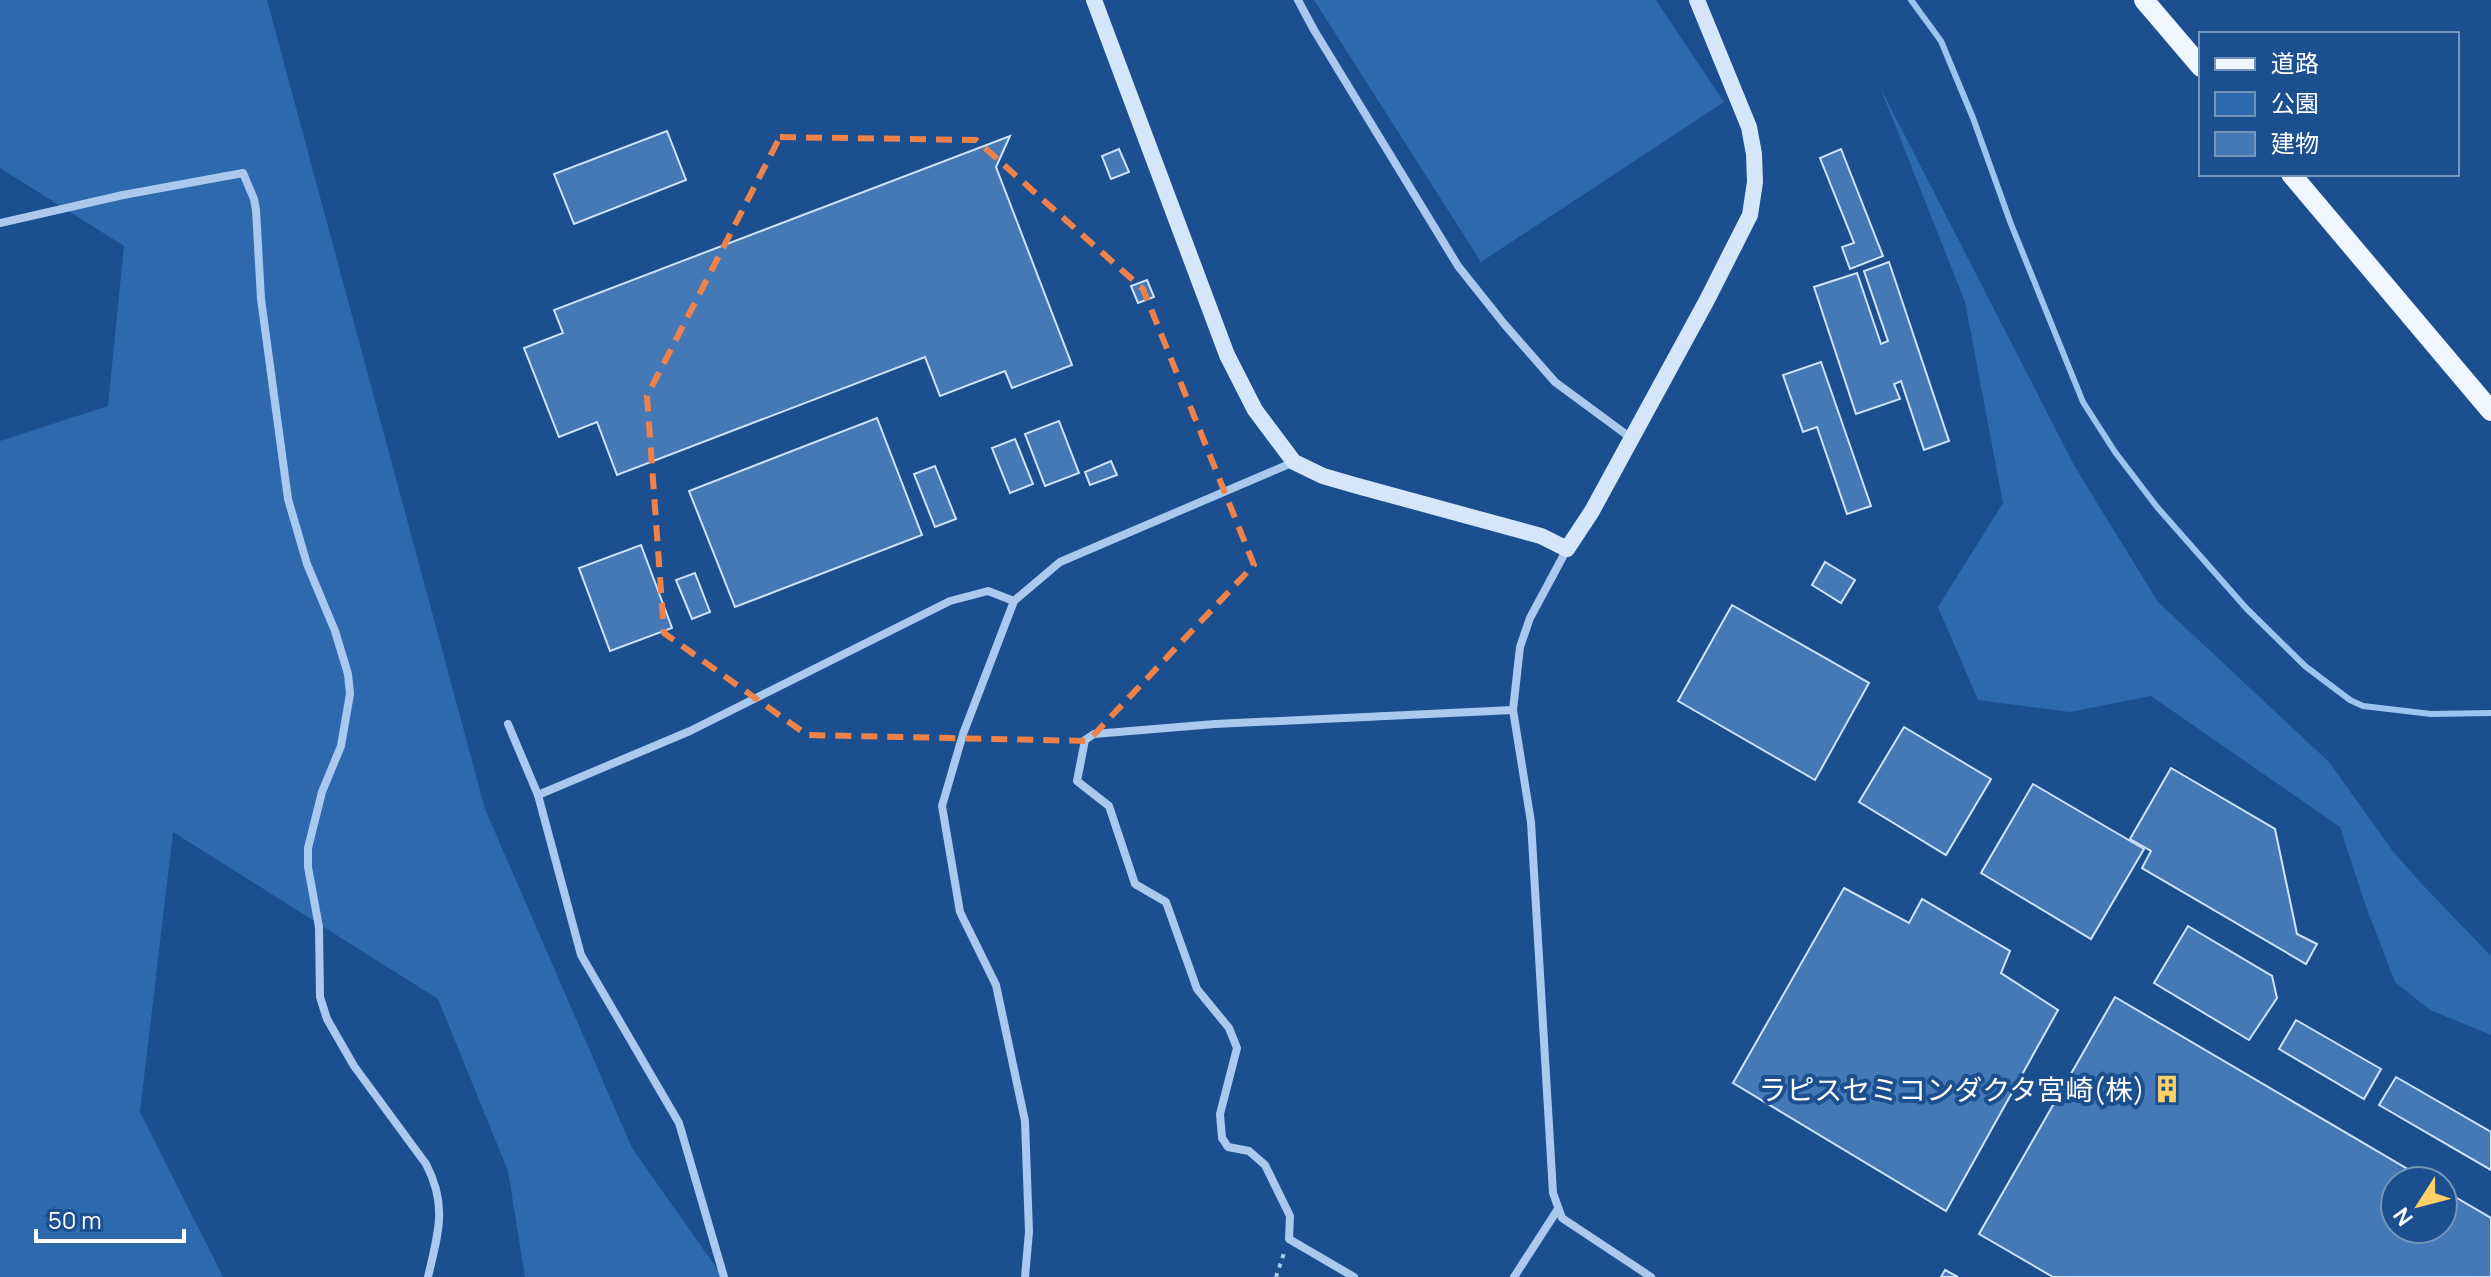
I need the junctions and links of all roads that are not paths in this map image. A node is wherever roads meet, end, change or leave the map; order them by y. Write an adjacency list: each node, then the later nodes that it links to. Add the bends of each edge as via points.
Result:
1 (1094, 0): 10 (street, via 1227,355 1255,410)
2 (1298, 0): 9 (street, via 1458,266 1555,382)
3 (1697, 0): 9 (street, via 1749,127 1754,154 1750,215)
4 (2144, 0): 5 (main road)
5 (2199, 65)
6 (2293, 176): 8 (main road)
7 (0, 223): 17 (street, via 243,173 250,186 285,488 307,564 335,631 350,694 341,746 308,848 319,927 320,997 354,1066 433,1178 441,1223)
8 (2491, 411)
9 (1631, 438): 11 (street)
10 (1294, 462): 11 (street, via 1323,476 1541,536); 12 (street, via 1060,562)
11 (1567, 549): 13 (street, via 1520,647)
12 (1014, 601): 15 (street, via 988,591 950,601 690,731); 19 (street, via 963,734 942,806 960,912 996,985 1025,1121)
13 (1513, 710): 16 (street, via 1531,822); 20 (street, via 1215,724 1094,734 1085,740 1077,781 1109,806 1135,884 1166,902 1197,989 1229,1028 1237,1048 1220,1114 1222,1138 1228,1147 1249,1151 1265,1165 1290,1216 1289,1239)
14 (508, 724): 15 (street)
15 (538, 795): 18 (street, via 581,955 679,1123)
16 (1558, 1209): 21 (street); 22 (street, via 1562,1218)
17 (428, 1277)
18 (724, 1277)
19 (1025, 1277)
20 (1354, 1277)
21 (1514, 1277)
22 (1651, 1277)

